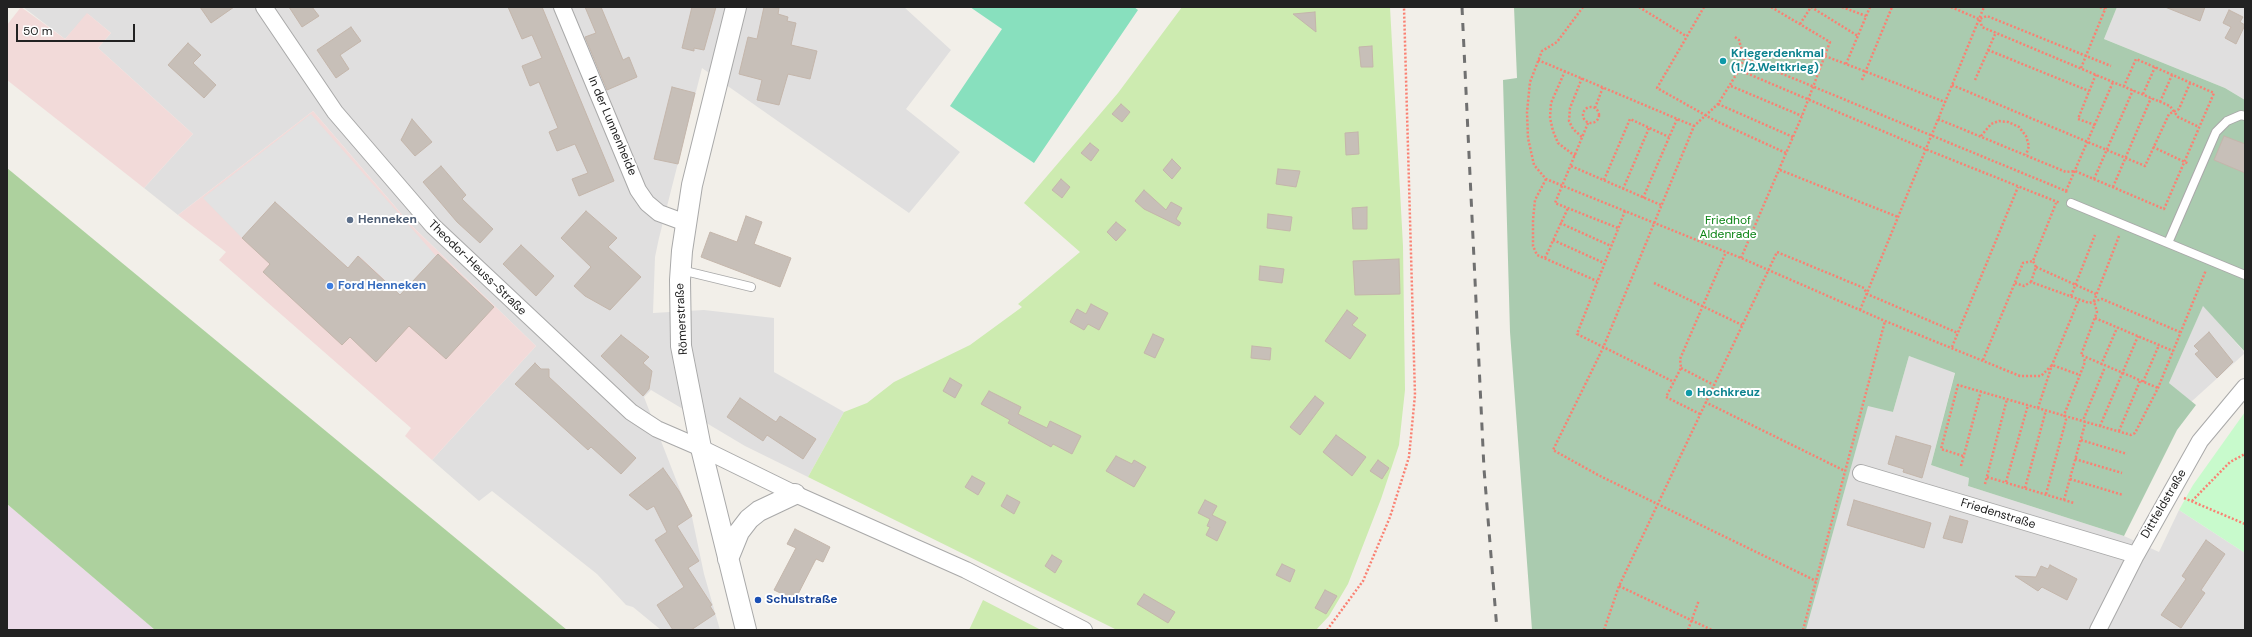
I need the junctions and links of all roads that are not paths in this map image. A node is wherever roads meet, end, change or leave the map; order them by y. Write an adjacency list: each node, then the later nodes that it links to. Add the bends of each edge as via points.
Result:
1 (264, 7): 12 (street, Theodor-Heuss-Straße, via 335,112 442,236 631,412 657,428)
2 (562, 7): 6 (street, In der Lunnenheide, via 638,190 647,203 659,213)
3 (736, 7): 6 (street, Römerstraße, via 692,185)
4 (2245, 116): 7 (lane, via 2241,115 2227,121 2216,132)
5 (2071, 203): 7 (lane)
6 (686, 222): 8 (street, Römerstraße)
7 (2168, 243): 9 (lane)
8 (680, 270): 10 (lane); 12 (street, Römerstraße, via 681,346)
9 (2245, 275)
10 (750, 286)
11 (2245, 387): 15 (street, Dittfeldstraße, via 2200,442)
12 (701, 448): 14 (street); 16 (street, Römerstraße)
13 (1862, 474): 15 (street, Friedenstraße)
14 (795, 494): 16 (street, via 759,511 749,519 739,532); 18 (street, via 966,570)
15 (2136, 555): 19 (street, Dittfeldstraße)
16 (728, 559): 17 (street, Römerstraße)
17 (746, 630)
18 (1084, 630)
19 (2098, 630)

